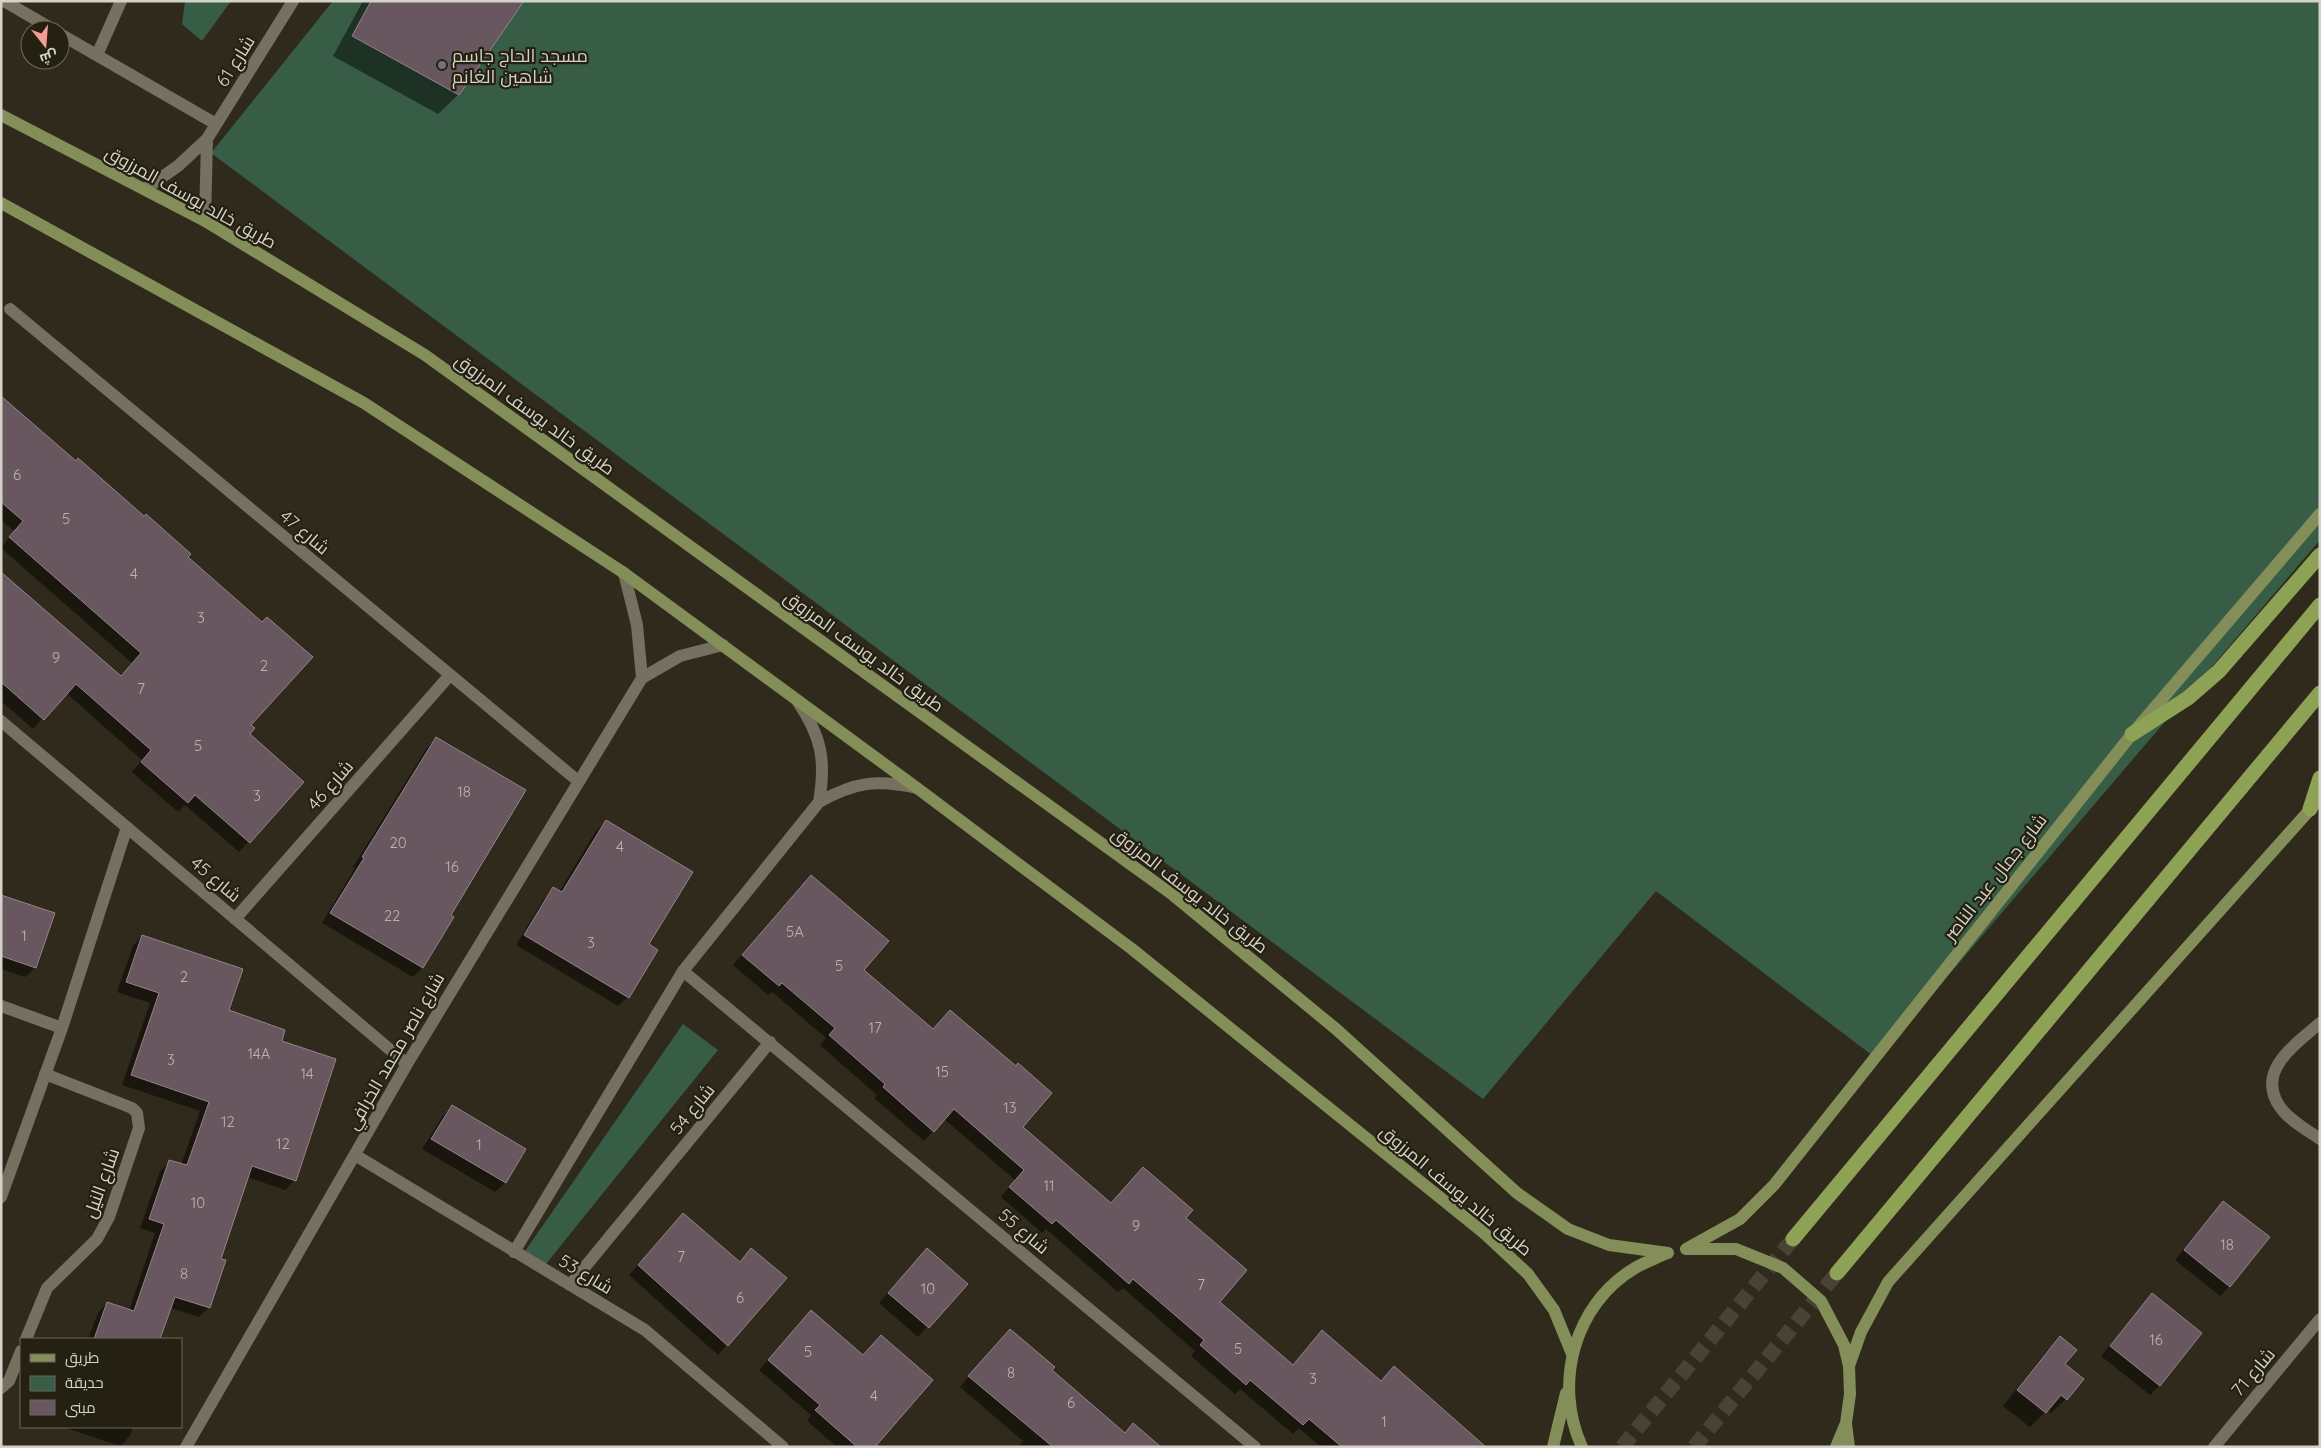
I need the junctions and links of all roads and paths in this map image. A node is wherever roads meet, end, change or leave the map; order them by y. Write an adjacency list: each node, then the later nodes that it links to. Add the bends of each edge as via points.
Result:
1 (4, 1): 4 (street)
2 (120, 1): 6 (street)
3 (293, 1): 8 (street, شارع 61)
4 (37, 20)
5 (70, 40): 6 (street)
6 (97, 55): 8 (street)
7 (1, 116): 10 (main road, طريق خالد يوسف المرزوق)
8 (216, 124): 9 (street, شارع 61)
9 (207, 139): 10 (street, شارع 61, via 178,166); 12 (street, شارع 61)
10 (145, 189): 12 (main road, طريق خالد يوسف المرزوق)
11 (1, 202): 16 (main road, طريق خالد يوسف المرزوق, via 364,403)
12 (205, 221): 45 (main road, طريق خالد يوسف المرزوق, via 425,355 1173,895 1336,1029 1517,1193 1568,1229 1609,1245)
13 (10, 308): 19 (street, شارع 47)
14 (2320, 514): 24 (main road, شارع جمال عبد الناصر)
15 (2320, 555): 24 (highway, via 2218,671 2188,698)
16 (624, 573): 18 (main road, طريق خالد يوسف المرزوق); 20 (street, via 637,625)
17 (2320, 605): 42 (highway)
18 (723, 645): 20 (street, شارع ناصر محمد الخرافي, via 680,656); 22 (main road, طريق خالد يوسف المرزوق)
19 (450, 675): 26 (street, شارع 47); 31 (street, شارع 46)
20 (642, 678): 26 (street, شارع ناصر محمد الخرافي)
21 (2320, 693): 46 (highway)
22 (797, 700): 27 (main road, طريق خالد يوسف المرزوق); 28 (street, via 812,722 822,748 824,776)
23 (1, 721): 30 (street, شارع 45)
24 (2132, 734): 43 (main road, شارع جمال عبد الناصر, via 1774,1185 1740,1219)
25 (2320, 778): 29 (highway)
26 (578, 781): 37 (street, شارع ناصر محمد الخرافي)
27 (917, 788): 28 (street, via 892,782 867,783 842,790); 51 (main road, طريق خالد يوسف المرزوق, via 1132,949 1484,1233 1528,1274 1554,1310)
28 (819, 802): 32 (street)
29 (2315, 804): 52 (main road, via 1888,1282 1861,1332)
30 (127, 827): 31 (street, شارع 45); 35 (street)
31 (235, 918): 37 (street, شارع 45)
32 (683, 971): 36 (street); 44 (street)
33 (1, 1006): 35 (street)
34 (2320, 1023): 39 (street, via 2285,1054 2274,1067 2271,1080 2273,1094 2281,1108)
35 (62, 1028): 38 (street)
36 (770, 1042): 47 (street, شارع 54); 58 (street, شارع 55)
37 (407, 1064): 40 (street, شارع ناصر محمد الخرافي)
38 (46, 1074): 41 (street); 49 (street, شارع النيل, via 132,1108 137,1113 139,1128 98,1239 47,1288)
39 (2320, 1139)
40 (355, 1155): 44 (street, شارع 53); 56 (street, شارع ناصر محمد الخرافي)
41 (1, 1197)
42 (1793, 1239)
43 (1686, 1249): 45 (main road); 52 (main road, via 1736,1249 1783,1268 1821,1301 1844,1345)
44 (514, 1252): 47 (street, شارع 53)
45 (1668, 1253): 51 (main road, via 1635,1268 1607,1291 1585,1320)
46 (1837, 1273)
47 (570, 1285): 57 (street, شارع 53, via 645,1330)
48 (2320, 1319): 63 (street, شارع 71)
49 (26, 1338)
50 (20, 1354): 54 (street, via 9,1381)
51 (1572, 1354): 53 (main road)
52 (1849, 1366): 55 (main road)
53 (1568, 1384): 59 (main road); 60 (main road, via 1573,1427)
54 (1, 1388)
55 (1846, 1423): 61 (main road); 62 (main road)
56 (186, 1447)
57 (783, 1447)
58 (1255, 1447)
59 (1553, 1447)
60 (1582, 1447)
61 (1836, 1447)
62 (1849, 1447)
63 (2214, 1447)

